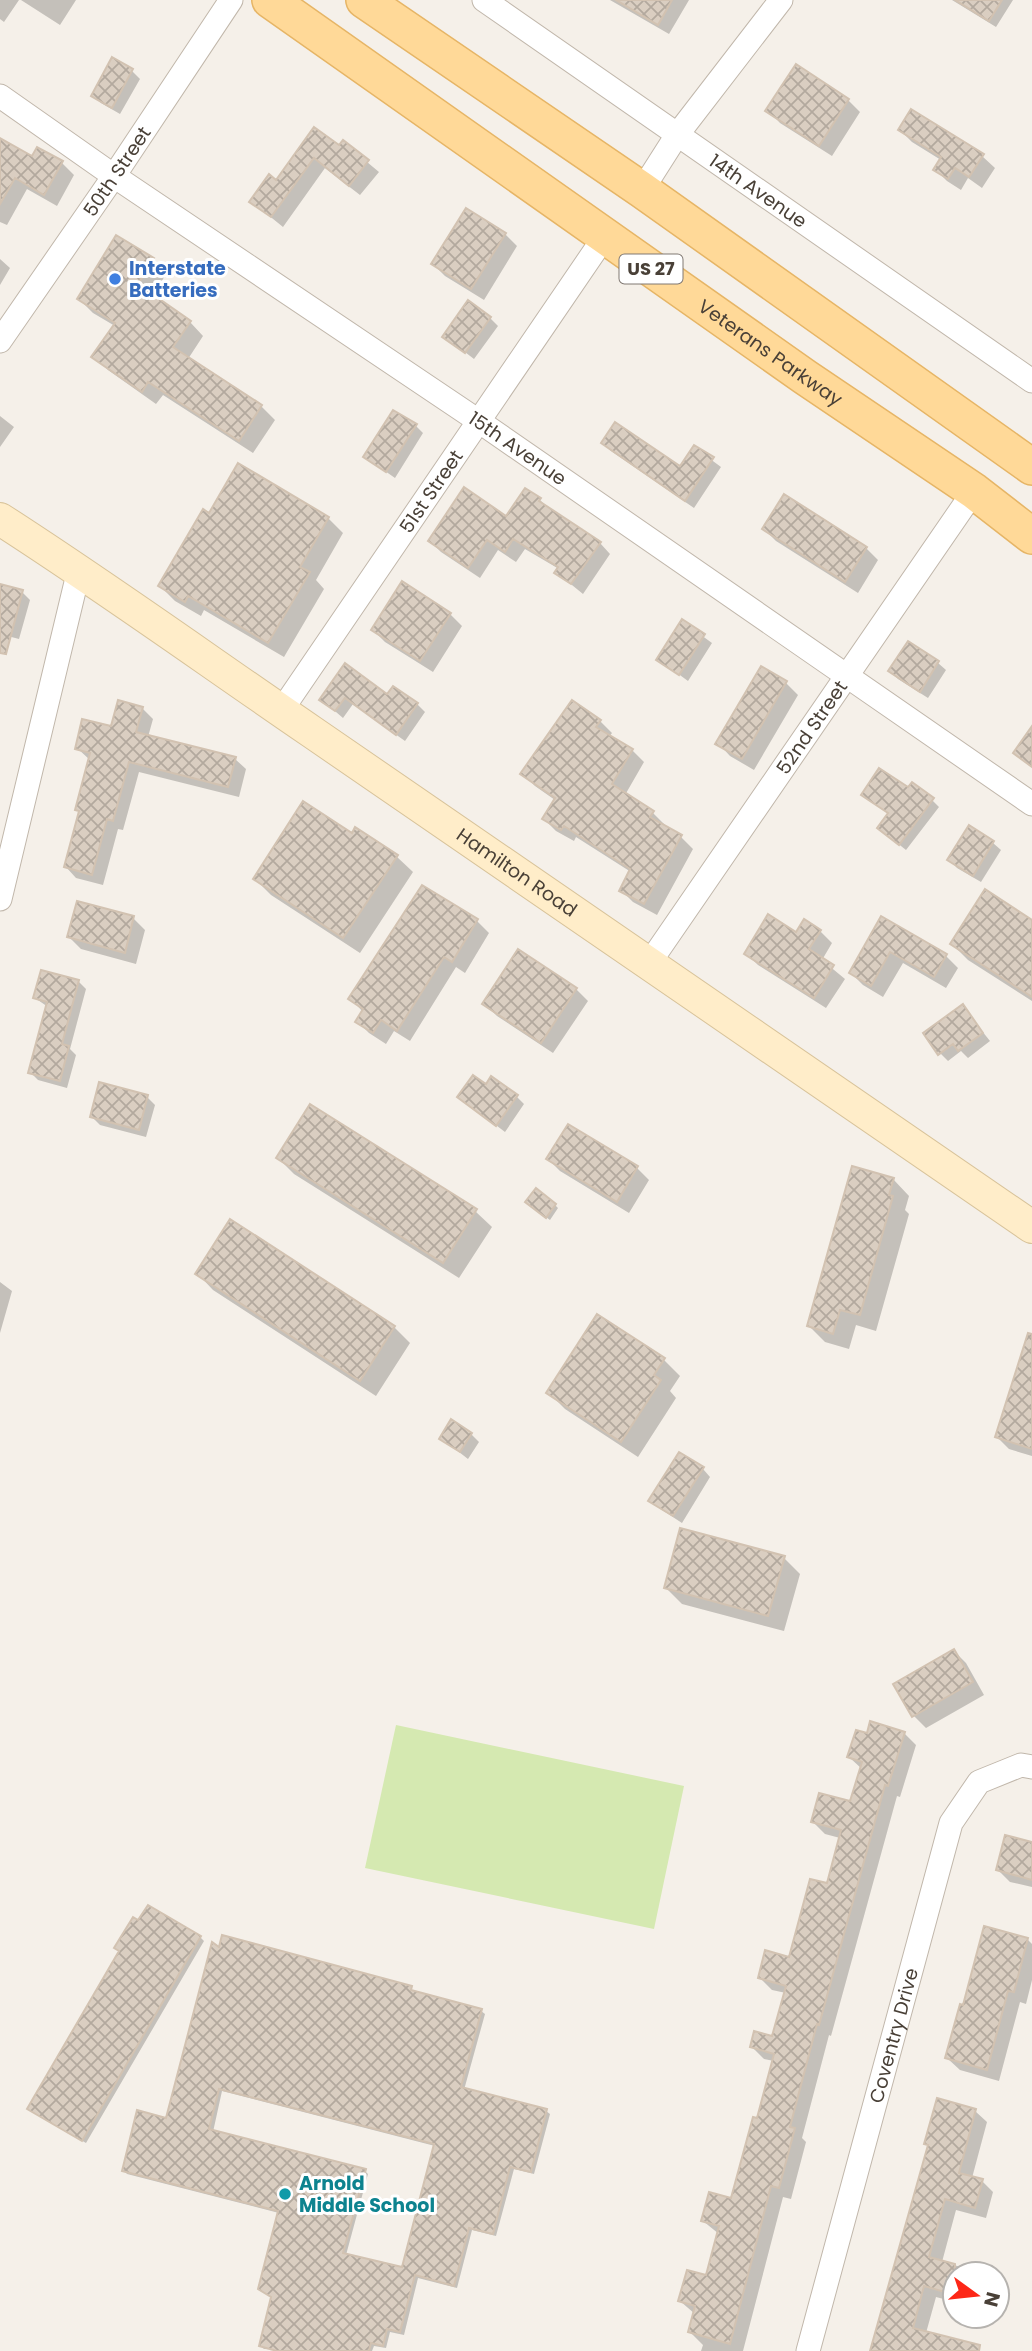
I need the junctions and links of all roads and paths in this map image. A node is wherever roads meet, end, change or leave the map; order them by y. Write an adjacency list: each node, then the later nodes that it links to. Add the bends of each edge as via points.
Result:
1 (231, 0): 8 (street, 50th Street)
2 (270, 0): 10 (main road, Veterans Parkway / US 27)
3 (364, 0): 9 (main road, US 27)
4 (484, 0): 7 (street, 14th Avenue)
5 (781, 0): 7 (street)
6 (0, 96): 8 (street, 15th Avenue)
7 (677, 135): 9 (street); 12 (street, 14th Avenue)
8 (114, 176): 11 (street, 50th Street); 13 (street, 15th Avenue)
9 (642, 190): 14 (main road, US 27)
10 (605, 236): 13 (street, 51st Street); 15 (main road, Veterans Parkway / US 27)
11 (0, 341)
12 (1032, 381)
13 (480, 422): 19 (street, 15th Avenue); 20 (street, 51st Street)
14 (1032, 467)
15 (974, 491): 17 (main road, Veterans Parkway / US 27); 19 (street, 52nd Street)
16 (0, 519): 18 (street, Hamilton Road)
17 (1032, 536)
18 (79, 570): 20 (street, Hamilton Road); 22 (street)
19 (847, 675): 21 (street, 15th Avenue); 23 (street, 52nd Street)
20 (281, 711): 23 (street, Hamilton Road)
21 (1032, 804)
22 (0, 899)
23 (650, 962): 24 (street, Hamilton Road)
24 (1032, 1227)
25 (1032, 1767): 26 (street, Coventry Drive, via 1021,1765 979,1782 951,1823)
26 (808, 2351)

